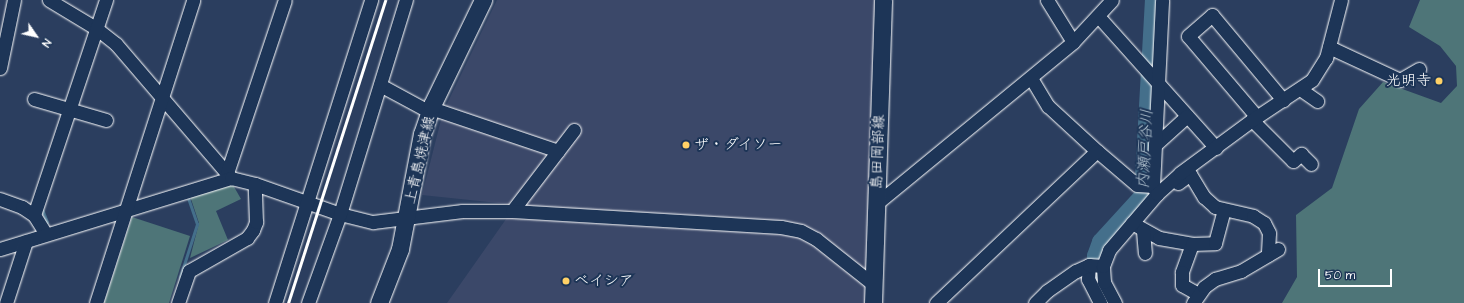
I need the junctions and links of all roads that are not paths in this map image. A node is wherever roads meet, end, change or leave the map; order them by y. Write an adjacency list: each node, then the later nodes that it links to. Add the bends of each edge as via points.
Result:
1 (14, 0): 18 (street)
2 (49, 0): 15 (street)
3 (106, 0): 15 (street)
4 (193, 0): 24 (street)
5 (285, 0): 40 (street)
6 (371, 0): 44 (street)
7 (406, 0): 22 (street)
8 (483, 0): 29 (main road, 上青島焼津線)
9 (883, 0): 45 (main road, 島田岡部線)
10 (1047, 0): 16 (street)
11 (1112, 0): 14 (street)
12 (1162, 0): 21 (street)
13 (1341, 0): 17 (street)
14 (1098, 16): 16 (street); 21 (street)
15 (100, 32): 24 (street); 28 (street)
16 (1073, 42): 20 (street)
17 (1329, 47): 19 (street, via 1400,80); 23 (street, via 1326,58 1312,80)
18 (0, 68)
19 (1419, 69)
20 (1030, 78): 37 (street, via 1048,106); 45 (street)
21 (1157, 83): 30 (street); 34 (street)
22 (380, 85): 29 (street); 49 (street)
23 (1300, 89): 26 (street); 27 (street)
24 (163, 97): 40 (street); 46 (street)
25 (34, 99): 28 (street)
26 (1283, 100): 31 (street); 31 (street, via 1212,15 1188,36)
27 (1317, 101)
28 (73, 110): 32 (street); 50 (street)
29 (431, 110): 36 (street); 51 (main road, 上青島焼津線, via 422,134)
30 (1187, 116): 34 (street); 35 (street)
31 (1254, 118): 35 (street); 38 (street, via 1293,161 1301,154)
32 (106, 120)
33 (574, 130): 36 (street)
34 (1155, 145): 42 (street)
35 (1212, 150): 39 (street); 42 (street)
36 (558, 151): 48 (street)
37 (1097, 151): 42 (street, via 1137,185); 68 (street)
38 (1311, 164)
39 (1190, 174): 47 (street, via 1204,197 1215,207); 52 (street)
40 (229, 176): 41 (street); 46 (street)
41 (255, 184): 44 (street); 64 (street, via 256,222 253,230 247,238 189,271)
42 (1155, 190): 52 (street)
43 (0, 198): 50 (street)
44 (307, 201): 49 (street); 65 (street)
45 (876, 204): 60 (main road, 島田岡部線)
46 (126, 210): 53 (street); 63 (street)
47 (1224, 210): 55 (street, via 1215,243); 61 (street, via 1253,216 1264,223 1273,252 1241,271 1215,279)
48 (512, 211): 51 (street, via 462,211); 60 (street, via 782,227 801,231 816,239)
49 (340, 214): 51 (street, via 373,222); 66 (street)
50 (34, 215): 53 (street)
51 (407, 216): 67 (main road, 上青島焼津線, via 395,267)
52 (1137, 227): 55 (street, via 1158,238); 57 (street); 59 (street, via 1110,250)
53 (46, 234): 54 (street)
54 (26, 241): 56 (street); 62 (street)
55 (1192, 244): 61 (street, via 1182,272 1182,285)
56 (0, 249)
57 (1145, 253)
58 (1089, 265): 59 (street); 69 (street, via 1047,291); 70 (street, via 1088,279)
59 (1103, 266): 71 (street, via 1104,282)
60 (876, 297)
61 (1196, 298)
62 (6, 303)
63 (96, 303)
64 (178, 303)
65 (275, 303)
66 (308, 303)
67 (379, 303)
68 (936, 303)
69 (1035, 303)
70 (1100, 303)
71 (1115, 303)

